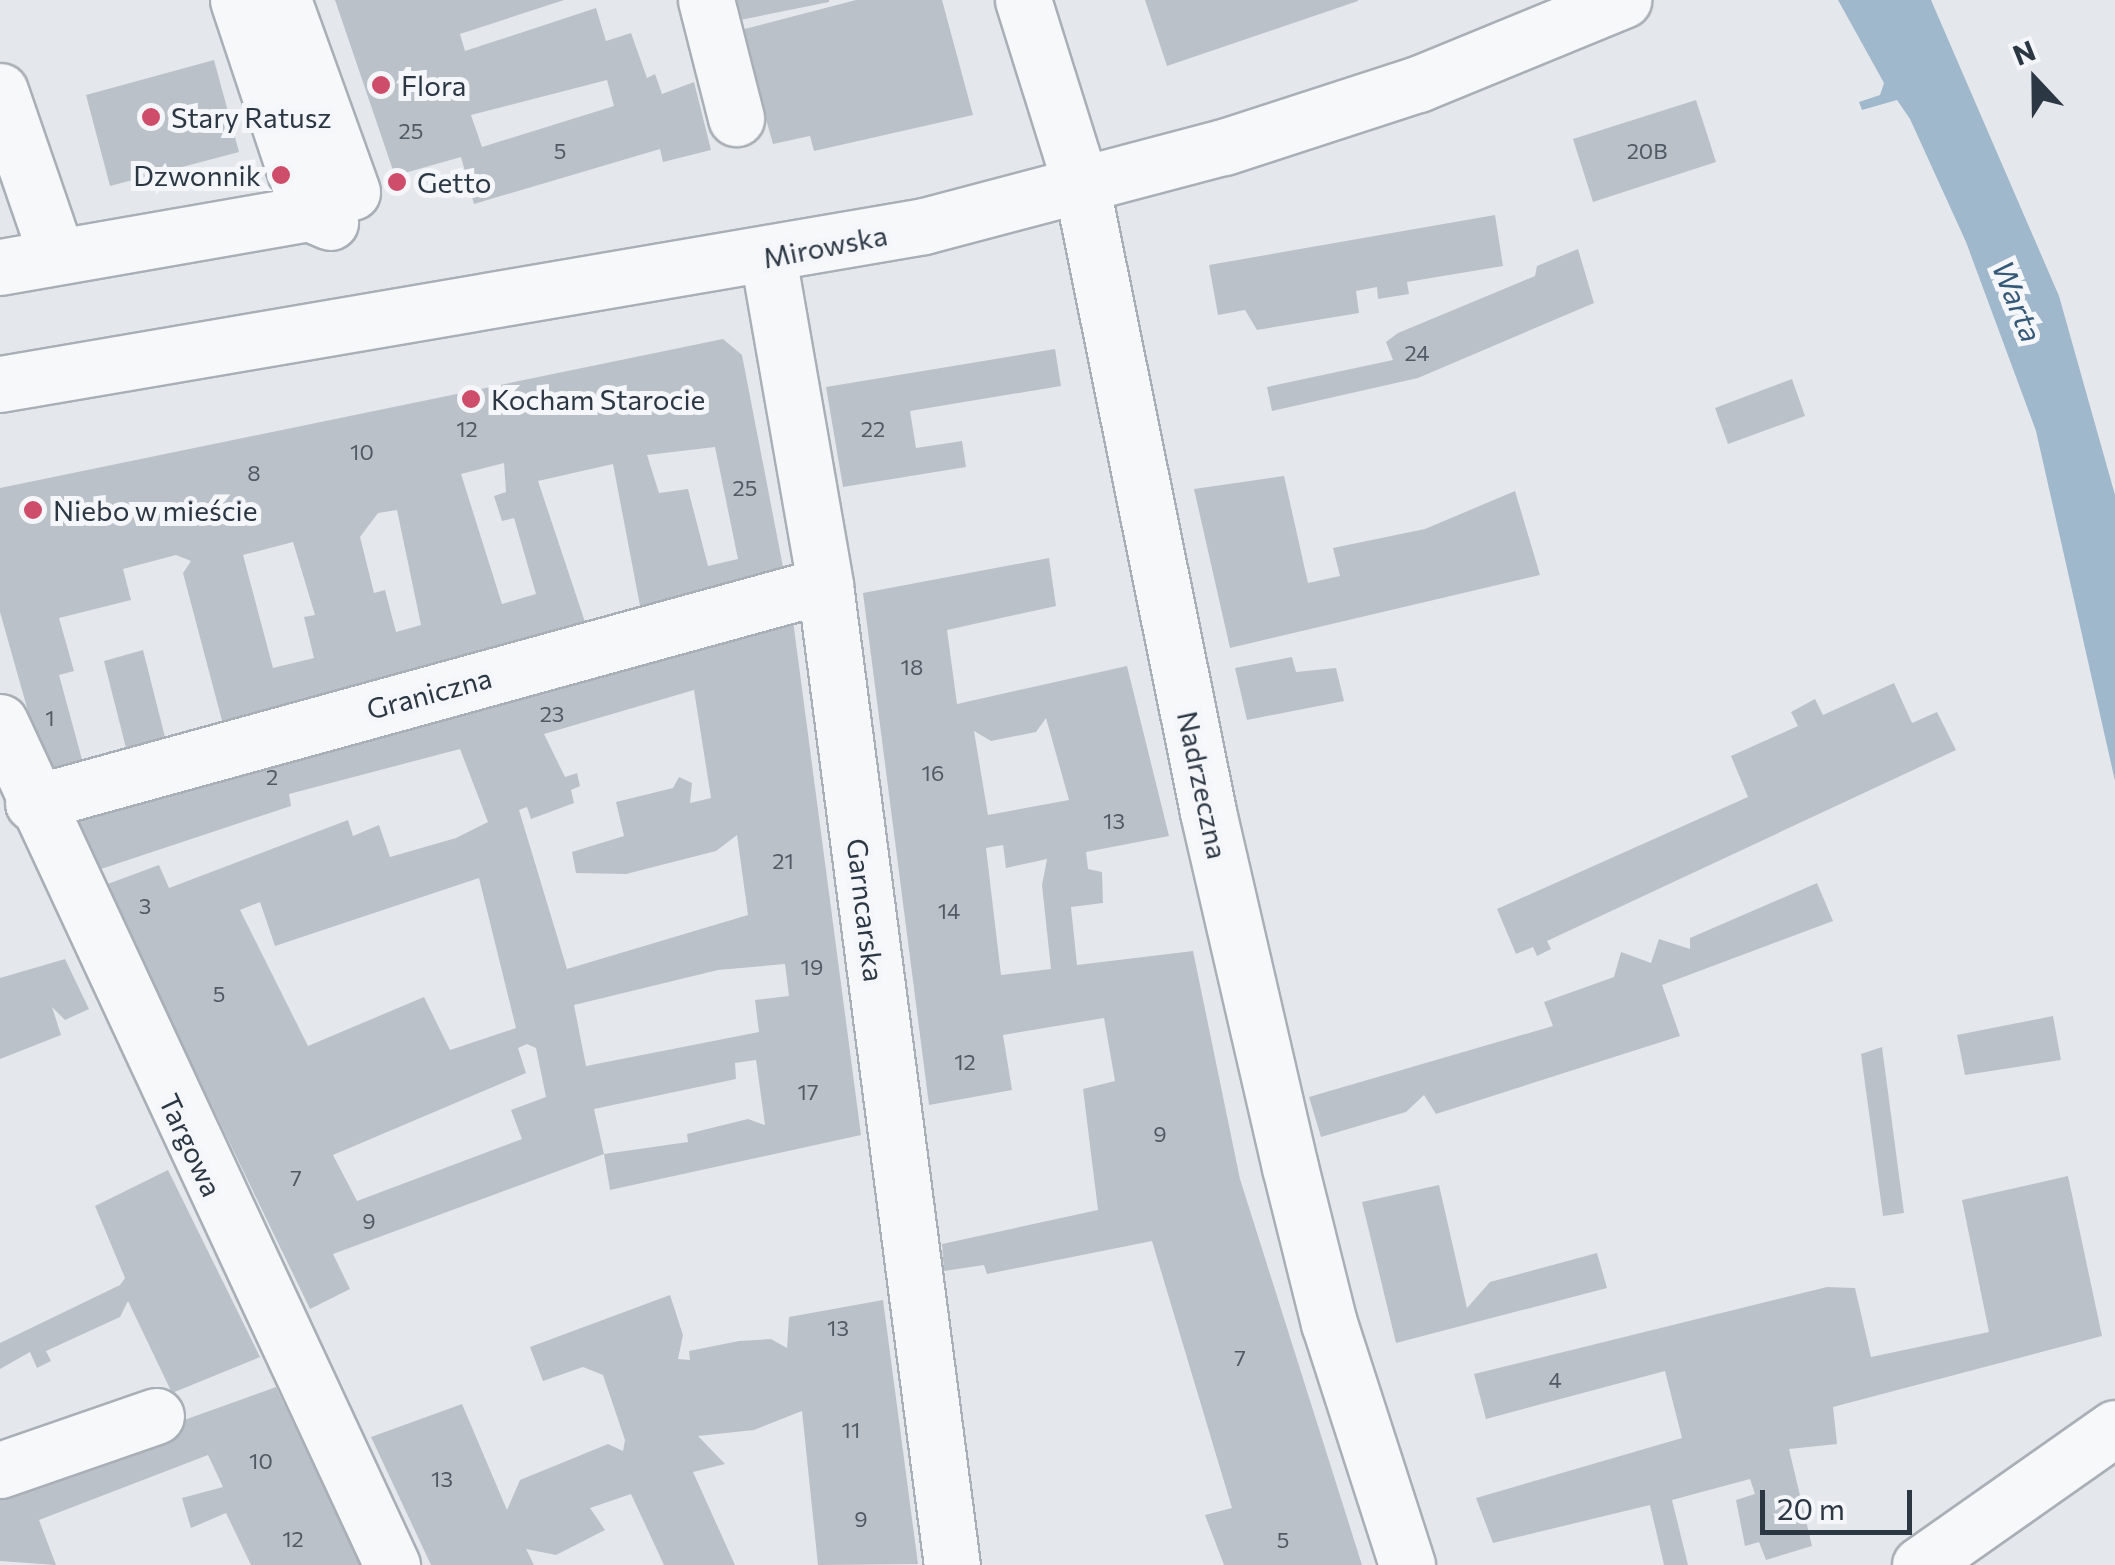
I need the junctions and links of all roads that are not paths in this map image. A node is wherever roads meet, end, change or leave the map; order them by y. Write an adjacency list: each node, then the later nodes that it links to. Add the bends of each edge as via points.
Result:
1 (238, 0): 9 (street)
2 (284, 0): 9 (street)
3 (706, 0): 7 (street)
4 (1023, 0): 8 (street, Nadrzeczna)
5 (1623, 0): 8 (street, Mirowska, via 1418,84)
6 (0, 91): 10 (street)
7 (736, 118)
8 (1082, 188): 11 (street, Mirowska); 23 (street, Nadrzeczna, via 1208,812 1290,1167 1329,1323)
9 (330, 209): 10 (street)
10 (56, 254): 12 (street)
11 (768, 258): 13 (street, Mirowska); 14 (street, Garncarska)
12 (0, 267)
13 (0, 384)
14 (825, 585): 16 (street, Graniczna); 22 (street, Garncarska)
15 (0, 722): 16 (street, Targowa)
16 (33, 803): 21 (street, Targowa)
17 (156, 1416): 19 (street)
18 (2115, 1428): 20 (street)
19 (0, 1470)
20 (1937, 1552)
21 (392, 1565)
22 (952, 1565)
23 (1407, 1565)

